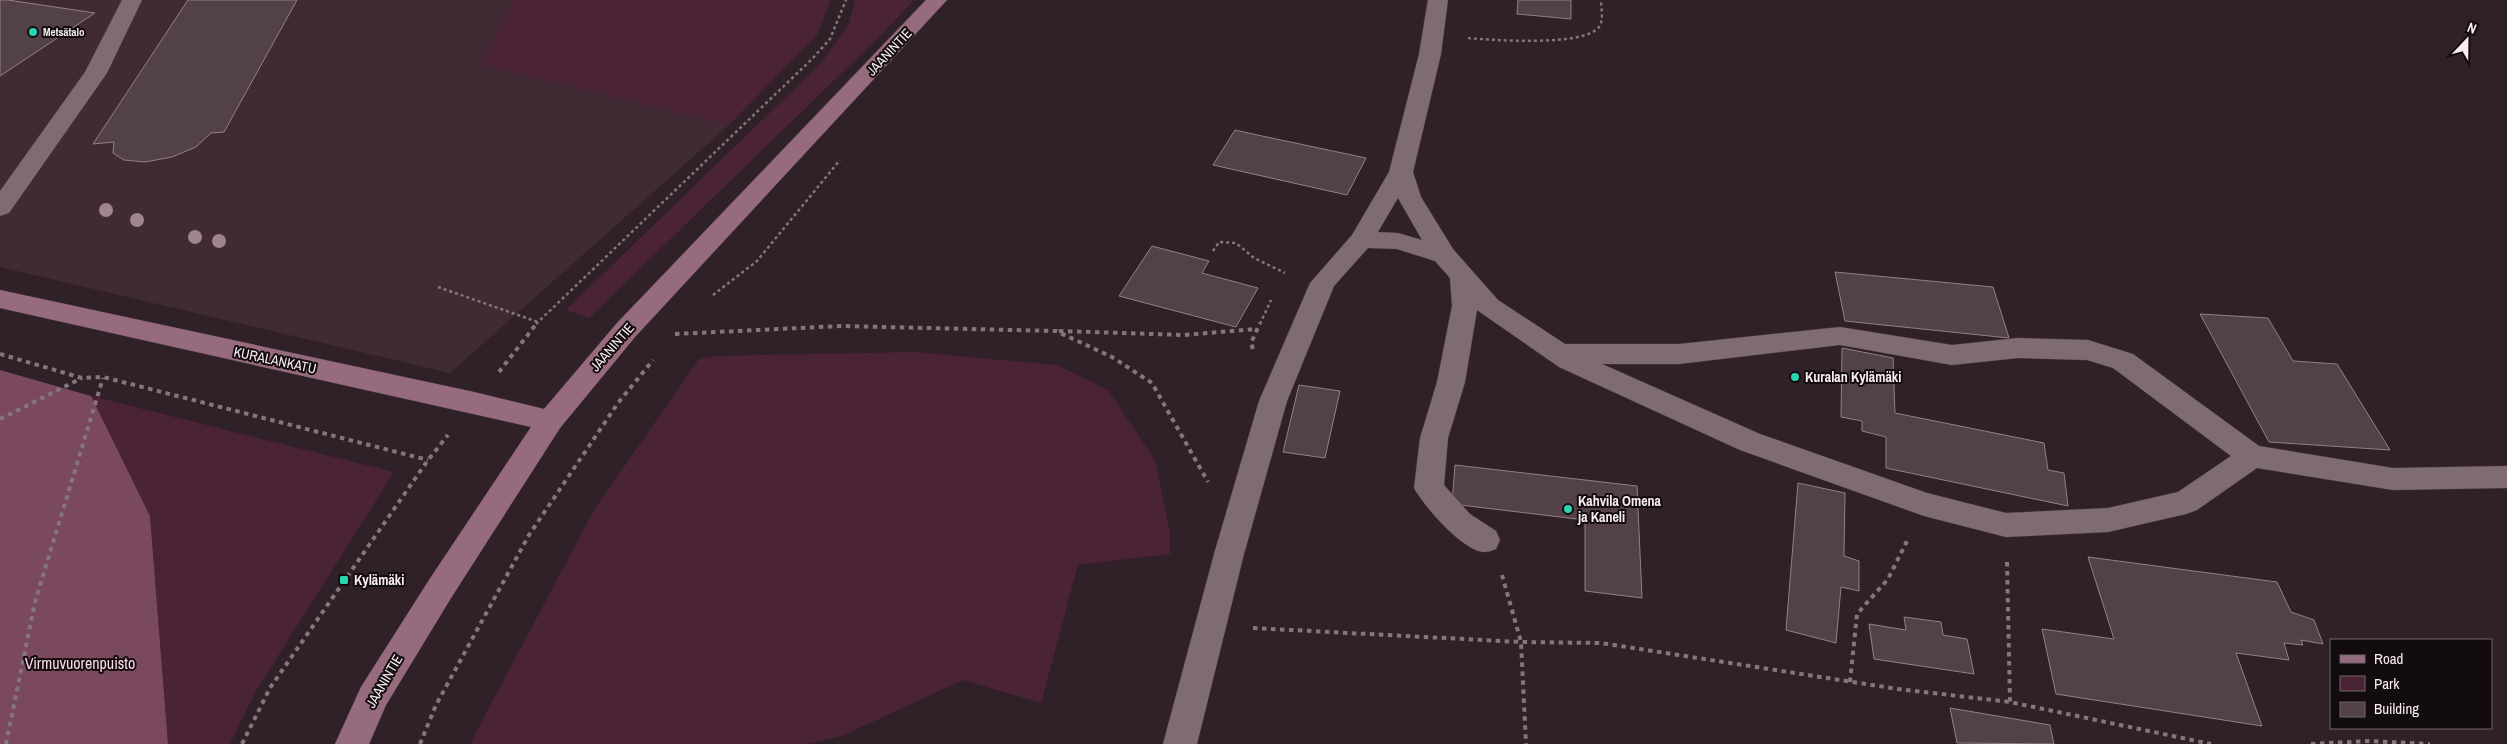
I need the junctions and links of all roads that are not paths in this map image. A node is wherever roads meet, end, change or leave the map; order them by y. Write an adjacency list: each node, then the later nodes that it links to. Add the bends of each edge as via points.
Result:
1 (132, 0): 5 (lane, via 96,73)
2 (937, 0): 11 (main road, JAANINTIE, via 626,330)
3 (1438, 0): 4 (lane)
4 (1401, 172): 6 (lane); 7 (lane, via 1409,197)
5 (0, 208)
6 (1361, 240): 7 (lane, via 1398,241); 16 (lane, via 1323,283 1273,401)
7 (1444, 255): 8 (lane)
8 (1463, 276): 10 (lane, via 1489,306); 14 (lane, via 1464,306 1451,382 1434,438 1428,488 1459,523)
9 (0, 299): 11 (main road, KURALANKATU)
10 (1560, 354): 12 (lane, via 1679,354 1840,336 1952,356 2018,348 2088,350 2123,362); 12 (lane, via 1750,442 1924,504 2006,524 2108,520 2186,502)
11 (550, 421): 15 (main road, JAANINTIE, via 378,689)
12 (2252, 456): 13 (lane, via 2393,479)
13 (2507, 477)
14 (1485, 540)
15 (352, 744)
16 (1180, 744)

